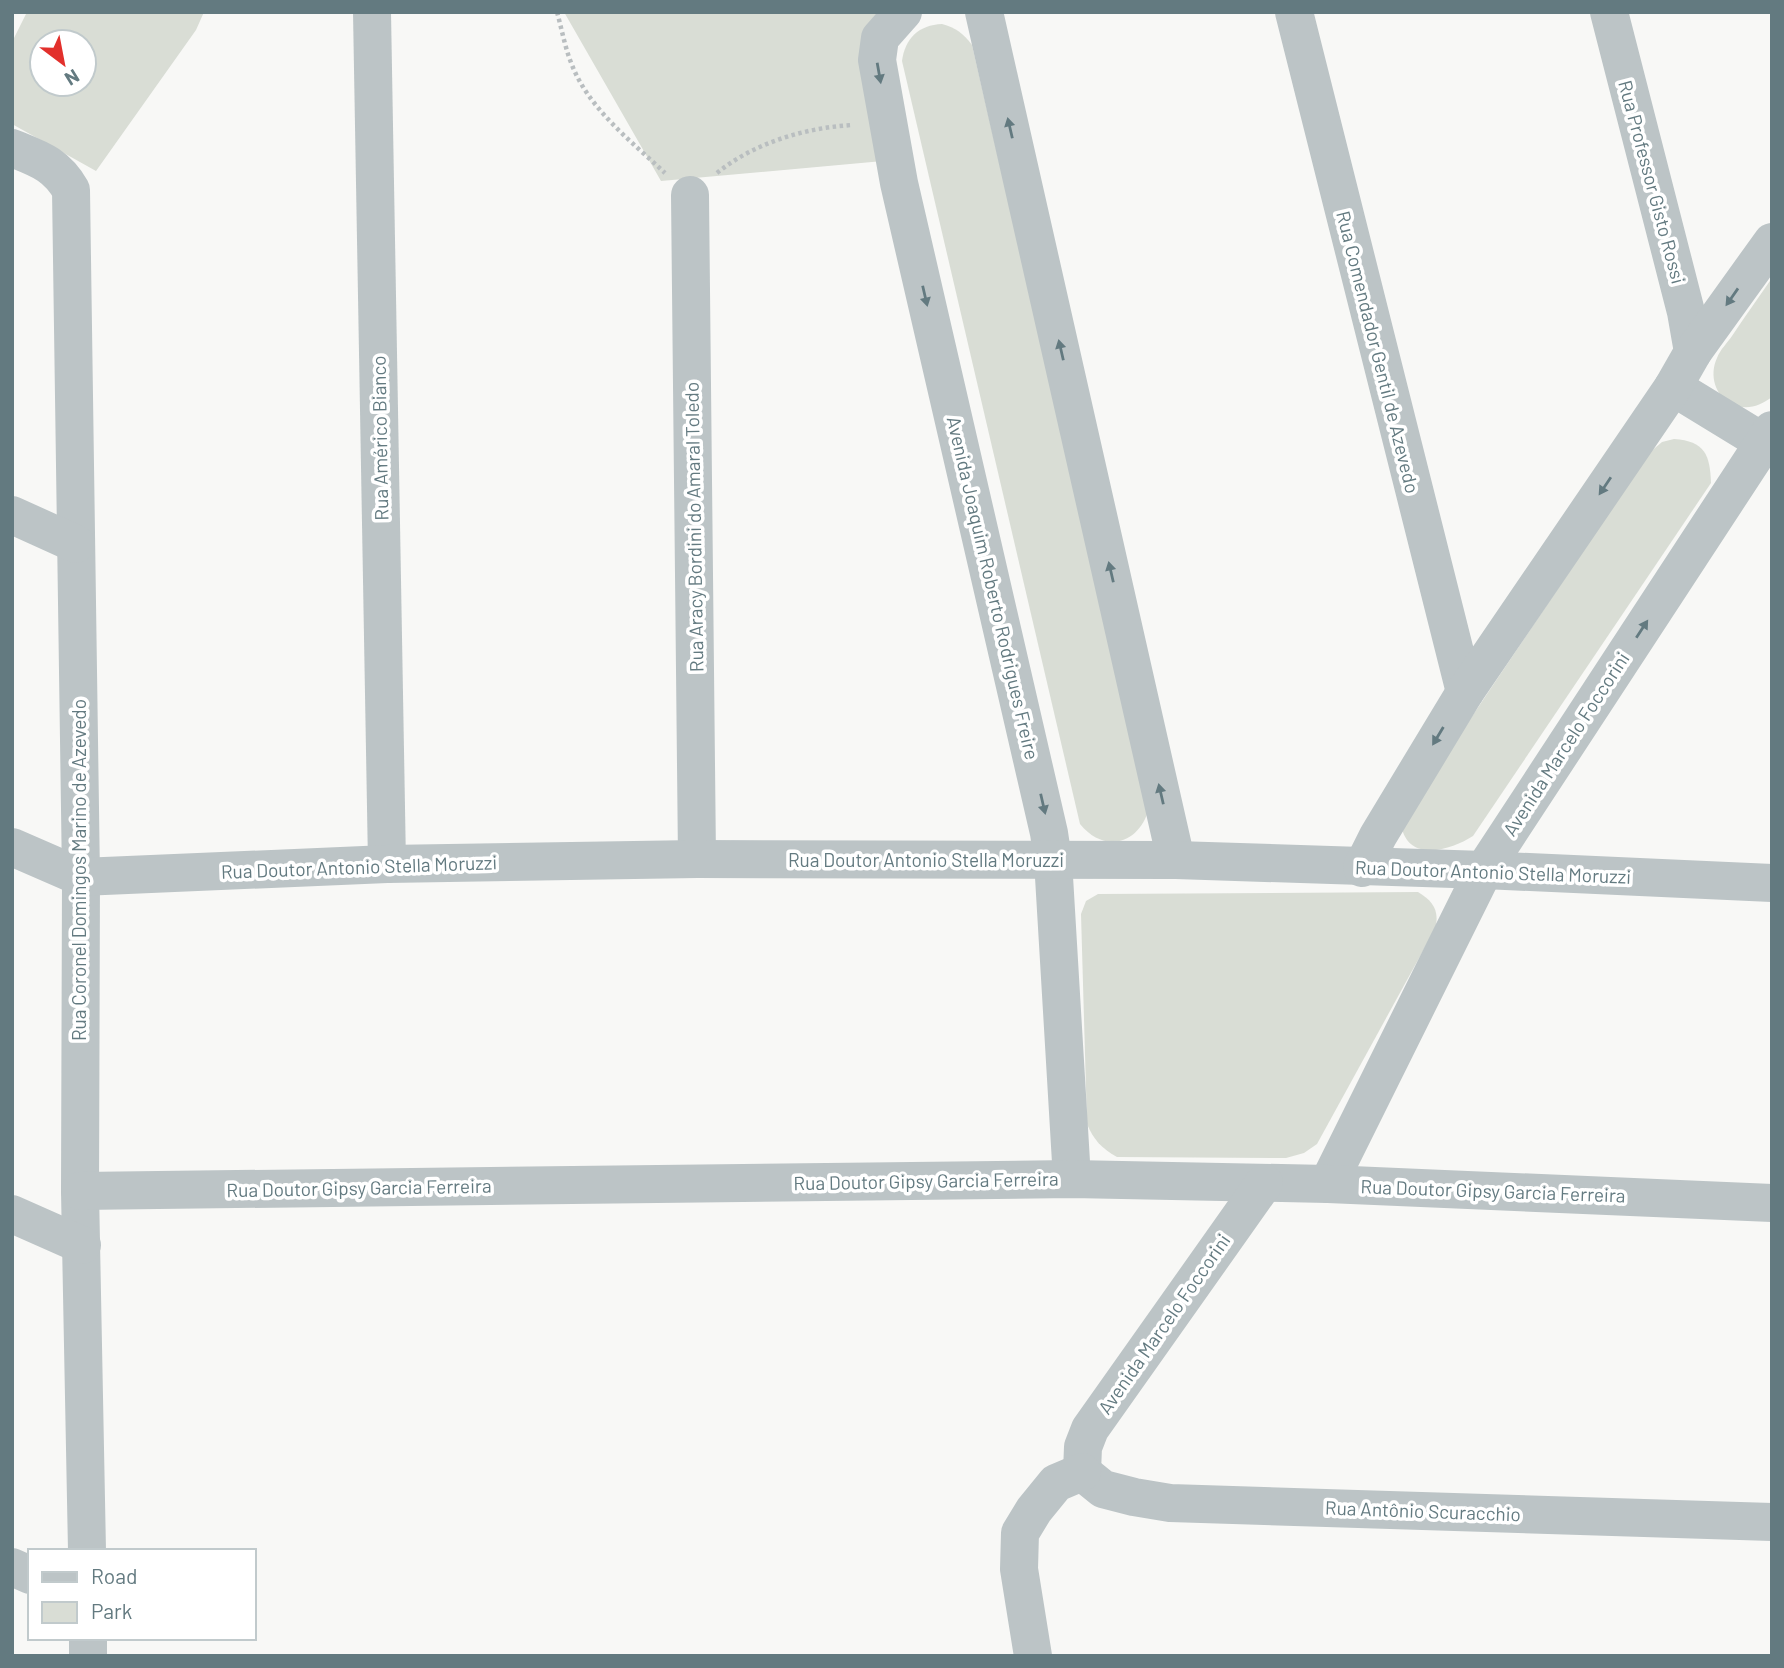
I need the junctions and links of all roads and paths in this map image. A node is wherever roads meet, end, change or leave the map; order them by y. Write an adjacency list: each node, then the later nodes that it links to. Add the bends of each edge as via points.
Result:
1 (372, 12): 21 (street, Rua Américo Bianco)
2 (557, 12): 9 (path, via 572,66 594,102)
3 (903, 12): 19 (street, Avenida Joaquim Roberto Rodrigues Freire, one-way to 19, via 880,38 877,60 899,183)
4 (984, 12): 20 (street, one-way to 4)
5 (1294, 12): 16 (street, Rua Comendador Gentil de Azevedo)
6 (1609, 12): 11 (street, Rua Professor Gisto Rossi)
7 (856, 125): 9 (path, via 787,136 737,156)
8 (12, 148): 15 (street, Rua Coronel Domingos Marino de Azevedo, via 61,172 71,190)
9 (690, 195): 18 (street, Rua Aracy Bordini do Amaral Toledo)
10 (1772, 242): 11 (street, one-way to 11)
11 (1693, 352): 12 (street)
12 (1673, 387): 13 (street); 16 (street, one-way to 16)
13 (1768, 436): 23 (street, Avenida Marcelo Foccorini, one-way to 13)
14 (12, 515): 15 (street)
15 (76, 544): 24 (street, Rua Coronel Domingos Marino de Azevedo)
16 (1465, 692): 22 (street, one-way to 22)
17 (12, 847): 24 (street)
18 (697, 859): 19 (street, Rua Doutor Antonio Stella Moruzzi); 21 (street, Rua Doutor Antonio Stella Moruzzi)
19 (1054, 860): 20 (street, Rua Doutor Antonio Stella Moruzzi); 26 (street, Avenida Joaquim Roberto Rodrigues Freire)
20 (1176, 860): 22 (street, Rua Doutor Antonio Stella Moruzzi)
21 (387, 864): 24 (street, Rua Doutor Antonio Stella Moruzzi)
22 (1362, 868): 23 (street, Rua Doutor Antonio Stella Moruzzi)
23 (1484, 870): 25 (street, Rua Doutor Antonio Stella Moruzzi); 28 (street, Avenida Marcelo Foccorini)
24 (81, 877): 29 (street, Rua Coronel Domingos Marino de Azevedo)
25 (1772, 883)
26 (1072, 1179): 27 (street, Rua Doutor Gipsy Garcia Ferreira); 29 (street, Rua Doutor Gipsy Garcia Ferreira)
27 (1264, 1183): 28 (street, Rua Doutor Gipsy Garcia Ferreira); 33 (street, Avenida Marcelo Foccorini, via 1090,1429 1083,1447)
28 (1328, 1184): 30 (street, Rua Doutor Gipsy Garcia Ferreira)
29 (80, 1192): 32 (street, Rua Coronel Domingos Marino de Azevedo)
30 (1772, 1203)
31 (12, 1214): 32 (street)
32 (82, 1245): 35 (street, Rua Coronel Domingos Marino de Azevedo)
33 (1082, 1472): 34 (street, Rua Antônio Scuracchio, via 1103,1489 1171,1503); 38 (street, via 1056,1483 1020,1533 1019,1569)
34 (1772, 1522)
35 (87, 1549)
36 (12, 1567): 37 (street)
37 (28, 1574)
38 (1033, 1656)

